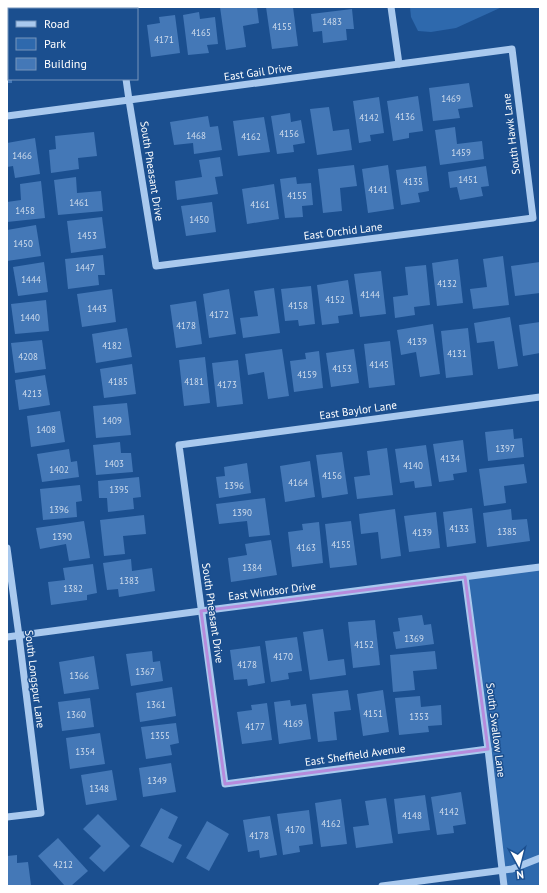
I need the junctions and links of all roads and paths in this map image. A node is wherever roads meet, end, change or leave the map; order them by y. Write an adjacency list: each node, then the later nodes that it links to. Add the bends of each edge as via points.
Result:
1 (391, 7): 3 (street)
2 (512, 49): 3 (street, East Gail Drive); 7 (street, South Hawk Lane)
3 (399, 64): 5 (street, East Gail Drive)
4 (126, 80): 5 (street, South Pheasant Drive)
5 (129, 100): 6 (street, East Gail Drive); 8 (street, South Pheasant Drive)
6 (7, 116)
7 (533, 218): 8 (street, East Orchid Lane)
8 (156, 266)
9 (540, 396): 10 (street, East Baylor Lane)
10 (178, 446): 14 (street, South Pheasant Drive)
11 (7, 548): 15 (street, South Longspur Lane)
12 (540, 567): 13 (street, East Windsor Drive)
13 (465, 577): 14 (street, East Windsor Drive); 17 (street, South Swallow Lane)
14 (201, 611): 15 (street, East Windsor Drive); 18 (street, South Pheasant Drive)
15 (19, 636): 16 (street, East Windsor Drive); 19 (street, South Longspur Lane, via 41,813)
16 (7, 638)
17 (488, 749): 18 (street, East Sheffield Avenue); 21 (street, South Swallow Lane)
18 (225, 784)
19 (7, 817)
20 (540, 858): 21 (street, via 512,869)
21 (502, 870): 22 (street); 23 (street, South Swallow Lane)
22 (382, 886)
23 (504, 886)

